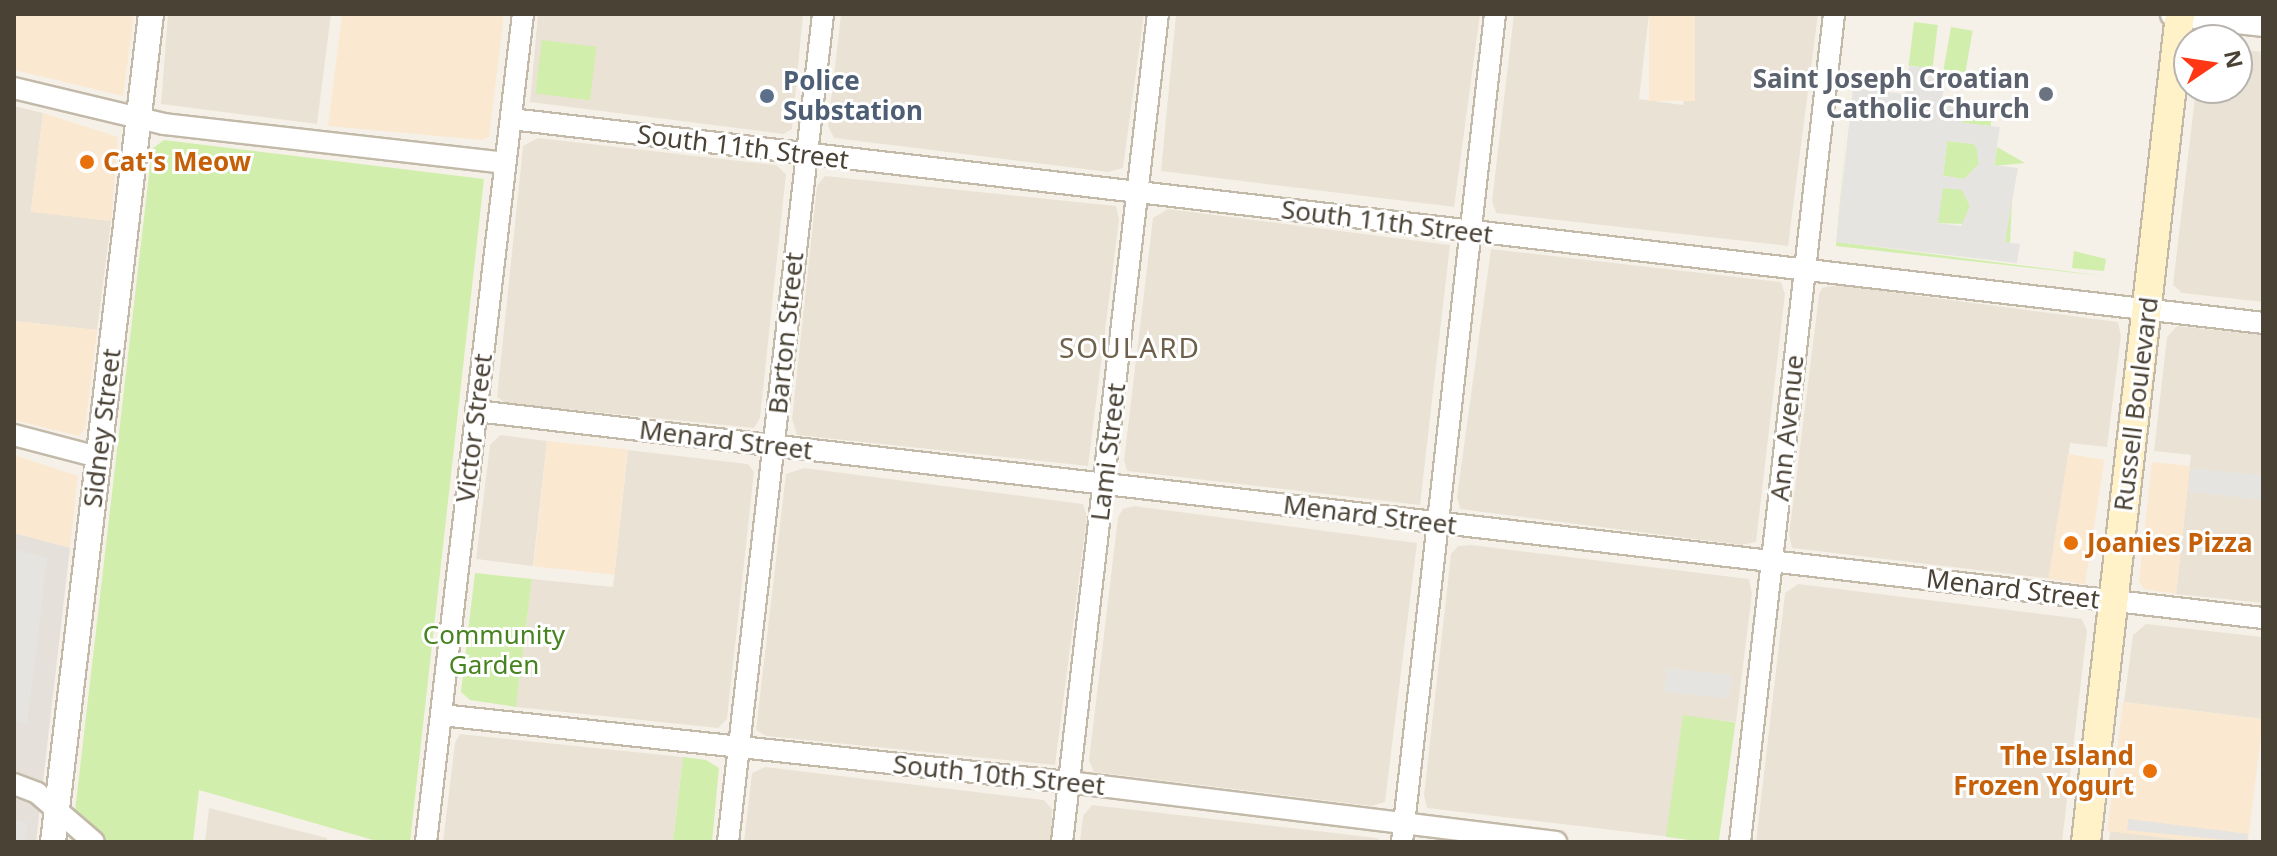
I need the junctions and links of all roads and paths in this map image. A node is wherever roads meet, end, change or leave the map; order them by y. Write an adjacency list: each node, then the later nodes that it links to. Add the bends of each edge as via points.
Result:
1 (151, 14): 11 (street, Sidney Street)
2 (523, 14): 12 (street, Victor Street)
3 (823, 14): 13 (street, Barton Street)
4 (1158, 14): 15 (street, Lami Street)
5 (1495, 14): 16 (street)
6 (1834, 14): 17 (street, Ann Avenue)
7 (2173, 14): 8 (street)
8 (2180, 14): 9 (street); 18 (main road, Russell Boulevard)
9 (2263, 24)
10 (14, 88): 11 (street)
11 (139, 119): 14 (street); 23 (street, Sidney Street)
12 (511, 119): 13 (street, South 11th Street); 14 (street, Victor Street)
13 (807, 155): 15 (street, South 11th Street); 22 (street, Barton Street)
14 (505, 163): 20 (street, Victor Street)
15 (1137, 193): 16 (street, South 11th Street); 24 (street, Lami Street)
16 (1471, 232): 17 (street, South 11th Street); 25 (street)
17 (1805, 270): 18 (street, South 11th Street); 26 (street, Ann Avenue)
18 (2147, 310): 19 (street, South 11th Street); 27 (main road, Russell Boulevard)
19 (2263, 323)
20 (476, 411): 22 (street, Menard Street); 29 (street, Victor Street)
21 (14, 435): 23 (street)
22 (773, 446): 24 (street, Menard Street); 30 (street, Barton Street)
23 (98, 457): 33 (street, Sidney Street)
24 (1104, 484): 25 (street, Menard Street); 31 (street, Lami Street)
25 (1438, 522): 26 (street, Menard Street); 34 (street)
26 (1773, 561): 27 (street, Menard Street); 41 (street, Ann Avenue)
27 (2113, 600): 28 (street, Menard Street); 42 (main road, Russell Boulevard)
28 (2263, 618)
29 (441, 715): 30 (street, South 10th Street); 37 (street, Victor Street)
30 (738, 747): 31 (street, South 10th Street); 38 (street, Barton Street)
31 (1068, 782): 34 (street, South 10th Street); 39 (street, Lami Street)
32 (14, 784): 33 (street)
33 (57, 810): 35 (street, Sidney Street); 36 (street)
34 (1403, 833): 40 (street, South 10th Street)
35 (53, 842)
36 (94, 842)
37 (426, 842)
38 (728, 842)
39 (1062, 842)
40 (1556, 842)
41 (1740, 842)
42 (2086, 842)

